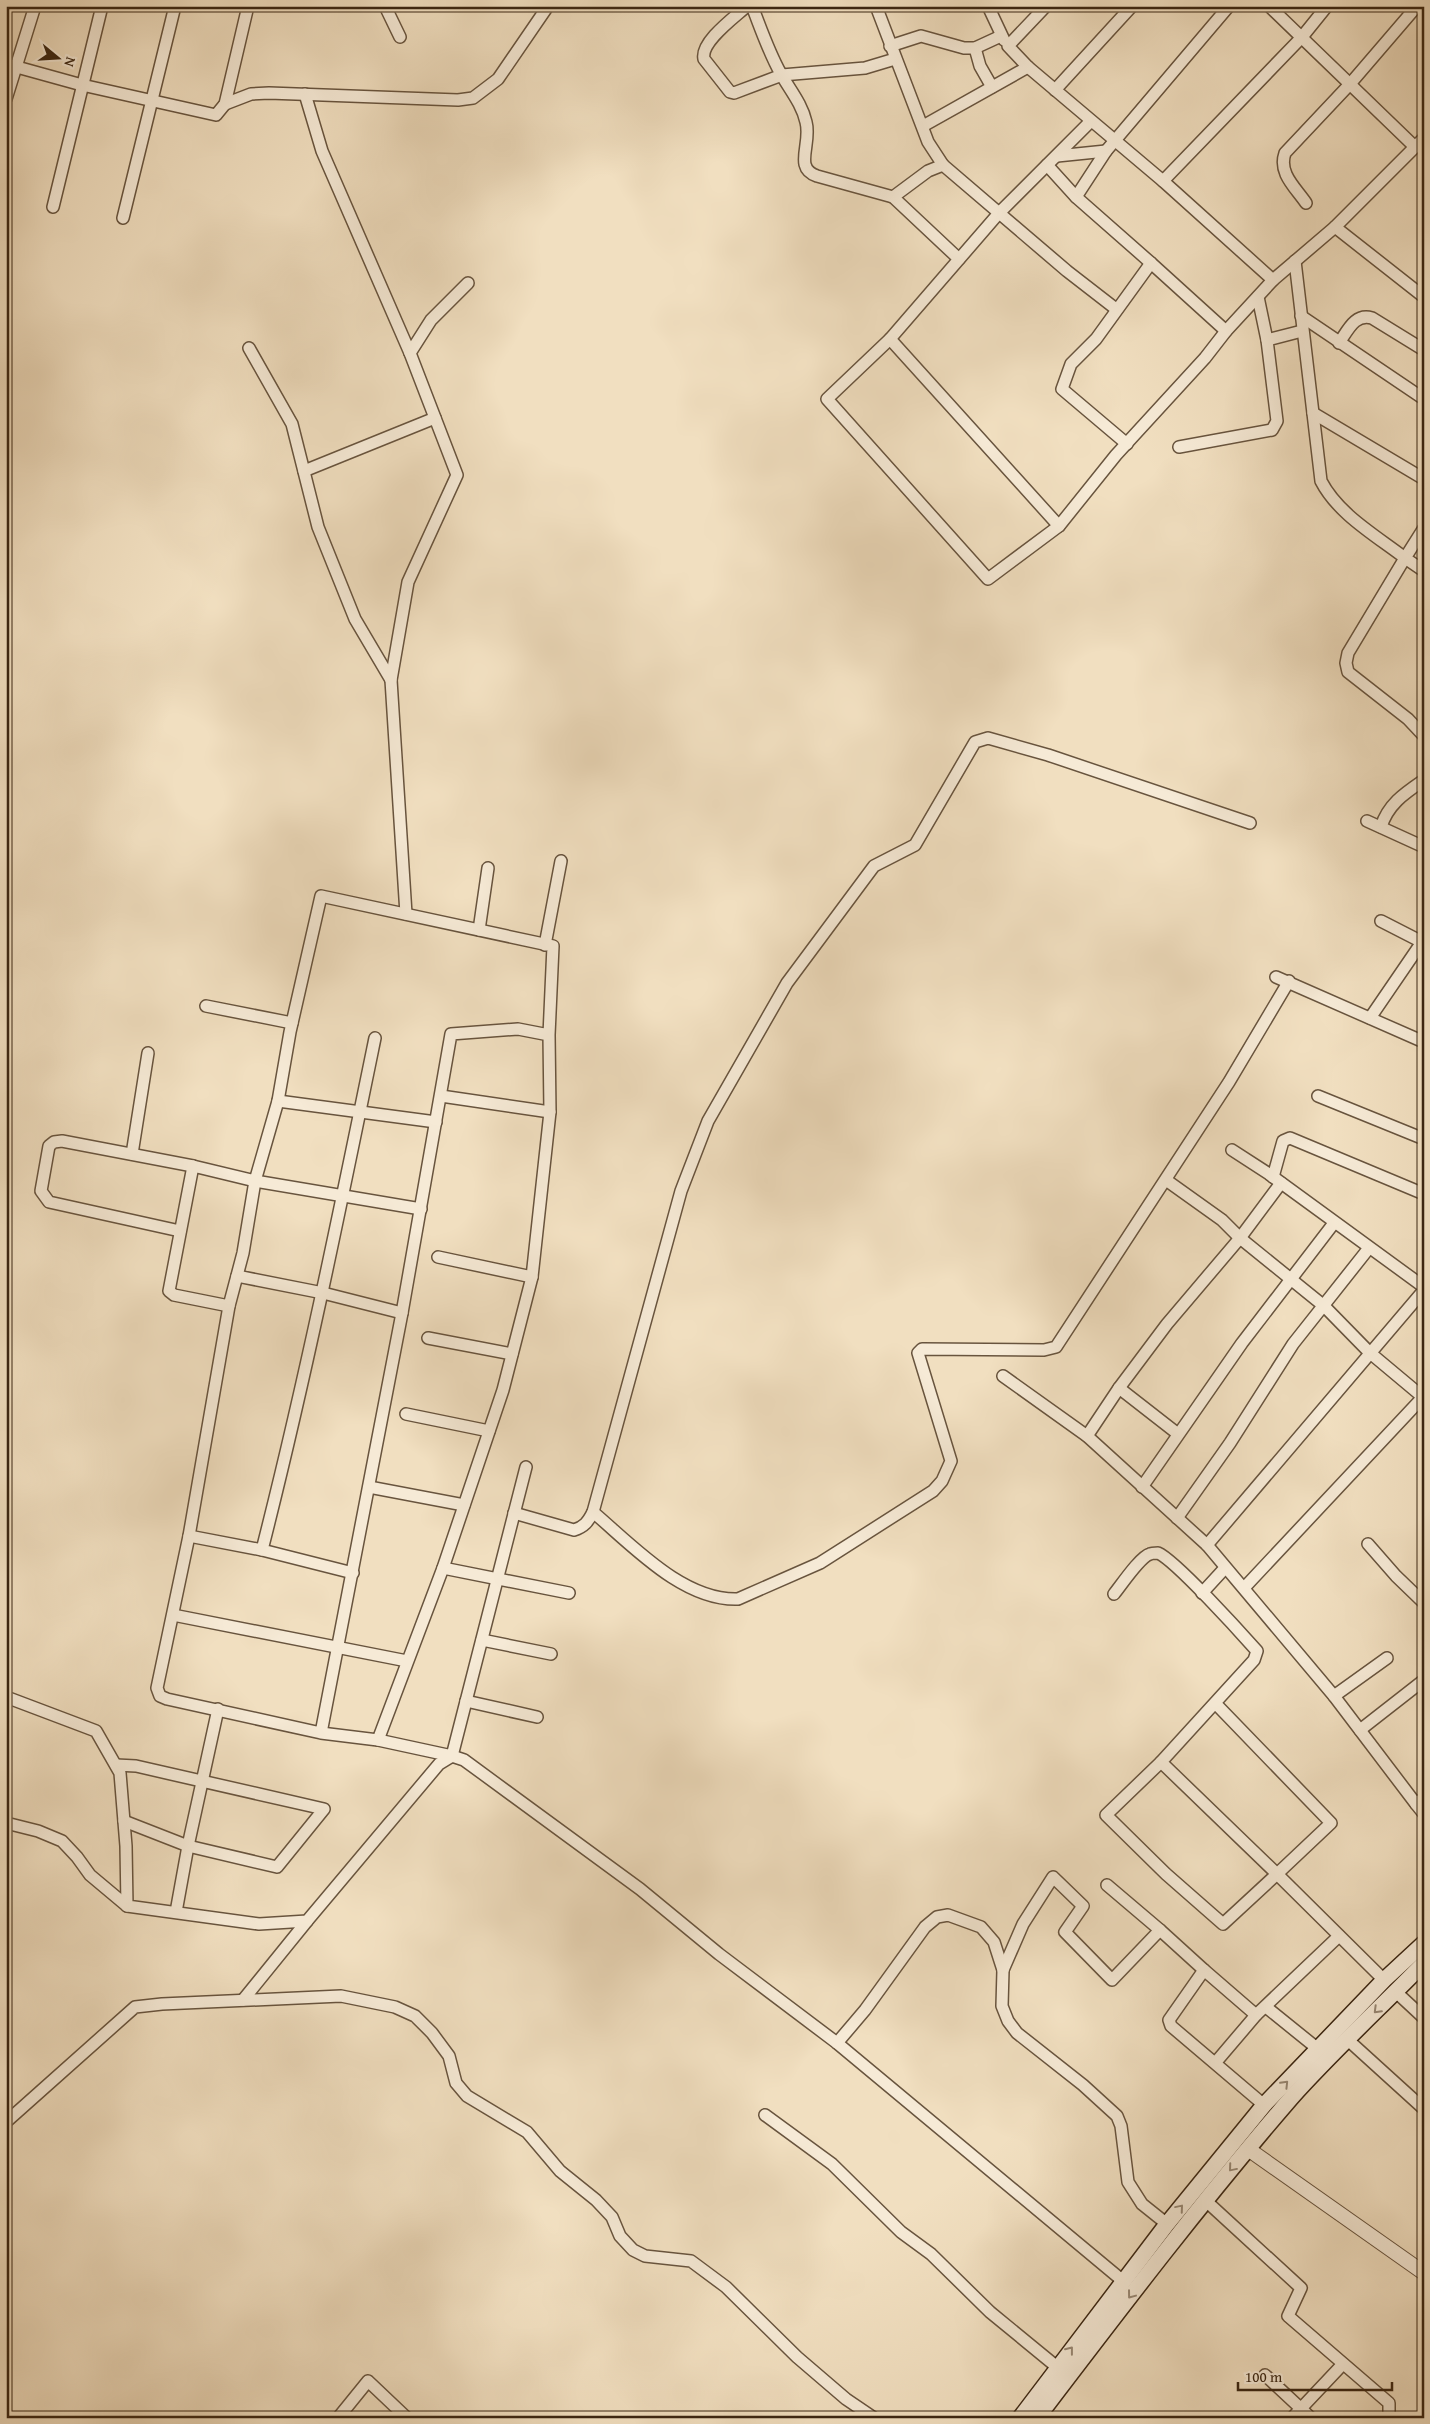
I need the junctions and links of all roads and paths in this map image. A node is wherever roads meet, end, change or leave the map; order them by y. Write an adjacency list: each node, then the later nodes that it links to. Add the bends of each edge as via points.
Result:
1 (35, 6): 24 (street)
2 (102, 6): 28 (street)
3 (175, 6): 33 (street)
4 (248, 6): 34 (street)
5 (385, 6): 18 (street)
6 (548, 6): 31 (street, via 498,79 473,98)
7 (752, 6): 26 (street)
8 (876, 6): 20 (street)
9 (988, 6): 17 (street)
10 (1046, 6): 21 (street)
11 (1132, 6): 30 (street)
12 (1229, 6): 38 (street)
13 (1269, 6): 19 (street)
14 (1327, 6): 19 (street)
15 (1417, 6): 27 (street)
16 (740, 8): 26 (street, via 707,43 704,58 726,90 734,93)
17 (1001, 36): 21 (street); 22 (street)
18 (400, 37)
19 (1302, 37): 27 (street); 44 (street)
20 (890, 46): 22 (street, via 921,36); 23 (street)
21 (1008, 46): 25 (street)
22 (975, 48): 29 (street, via 980,66)
23 (895, 59): 26 (street, via 865,68); 36 (street)
24 (11, 65): 28 (street); 32 (street)
25 (1028, 67): 29 (street); 30 (street)
26 (782, 75): 45 (street, via 806,120 809,136 806,171)
27 (1350, 84): 39 (street); 47 (street, via 1285,153 1283,170)
28 (82, 85): 33 (street); 48 (street)
29 (992, 87): 36 (street)
30 (1055, 90): 35 (street)
31 (305, 94): 34 (street, via 251,94); 68 (street, via 322,150)
32 (6, 99)
33 (153, 101): 34 (street, via 216,115); 50 (street)
34 (225, 104)
35 (1090, 122): 38 (street); 41 (street)
36 (923, 126): 42 (street, via 932,152)
37 (1424, 138): 39 (street)
38 (1115, 140): 40 (street); 44 (street)
39 (1414, 146): 51 (street)
40 (1106, 151): 41 (street); 46 (street)
41 (1057, 156): 43 (street)
42 (943, 165): 45 (street, via 928,171); 49 (street)
43 (1047, 165): 46 (street); 49 (street)
44 (1163, 181): 55 (street)
45 (893, 197): 52 (street)
46 (1076, 197): 54 (street)
47 (1306, 203)
48 (54, 207)
49 (999, 213): 52 (street); 59 (street)
50 (123, 218)
51 (1334, 227): 53 (street); 58 (street)
52 (959, 259): 63 (street)
53 (1295, 261): 55 (street); 60 (street)
54 (1151, 263): 59 (street); 61 (street)
55 (1273, 280): 57 (street)
56 (468, 283): 68 (street, via 431,320)
57 (1258, 297): 61 (street); 64 (street)
58 (1424, 297)
59 (1116, 309): 72 (street, via 1096,339 1071,364 1062,388)
60 (1301, 316): 62 (street); 65 (street)
61 (1226, 331): 72 (street)
62 (1302, 331): 64 (street); 70 (street)
63 (890, 338): 76 (street); 76 (street, via 827,399 916,500 988,579)
64 (1267, 340): 73 (street, via 1276,427)
65 (1339, 343): 67 (street, via 1357,319 1364,316); 69 (street)
66 (249, 348): 74 (street, via 292,424)
67 (1424, 350)
68 (410, 353): 71 (street)
69 (1424, 399)
70 (1313, 413): 75 (street); 78 (street, via 1321,481 1328,494 1345,512)
71 (435, 418): 74 (street); 80 (street, via 458,475 408,582)
72 (1126, 444): 76 (street)
73 (1179, 447)
74 (304, 471): 80 (street, via 318,527 355,619)
75 (1424, 479)
76 (1059, 526)
77 (1424, 528): 78 (street)
78 (1405, 558): 79 (street); 81 (street, via 1371,612 1348,653 1346,663 1353,677)
79 (1424, 571)
80 (391, 680): 89 (street)
81 (1424, 736)
82 (1424, 780): 85 (street, via 1398,799)
83 (1367, 821): 85 (street)
84 (1250, 823): 146 (street, via 1048,755 988,738 975,742 915,845 874,866 787,983 708,1121 680,1191)
85 (1381, 827): 86 (street)
86 (1424, 847)
87 (561, 861): 93 (street)
88 (488, 868): 91 (street)
89 (406, 914): 91 (street); 98 (street, via 321,896)
90 (1381, 921): 92 (street)
91 (479, 930): 93 (street)
92 (1423, 943): 97 (street)
93 (545, 944): 99 (street, via 553,946)
94 (1276, 977): 95 (street)
95 (1289, 981): 97 (street); 113 (street)
96 (206, 1006): 98 (street)
97 (1370, 1018): 101 (street)
98 (292, 1023): 105 (street)
99 (549, 1035): 103 (street, via 518,1028 451,1034); 107 (street)
100 (375, 1038): 106 (street)
101 (1424, 1042)
102 (148, 1053): 111 (street)
103 (440, 1096): 107 (street); 108 (street)
104 (1318, 1096): 109 (street)
105 (278, 1101): 106 (street); 115 (street)
106 (360, 1112): 108 (street); 117 (street)
107 (550, 1112): 125 (street)
108 (436, 1122): 118 (street)
109 (1424, 1139)
110 (1232, 1150): 114 (street)
111 (132, 1154): 112 (street); 120 (street, via 62,1140 54,1142 49,1146 41,1191 49,1202)
112 (193, 1166): 115 (street); 120 (street)
113 (1166, 1180): 121 (street, via 1215,1214); 146 (street, via 1056,1347 1044,1350 922,1349 918,1353 951,1461 948,1471 933,1491 820,1563 738,1599 726,1600 666,1574)
114 (1277, 1180): 116 (street, via 1283,1141 1290,1138); 119 (street); 121 (street)
115 (256, 1181): 117 (street); 124 (street)
116 (1424, 1194)
117 (341, 1197): 118 (street); 128 (street)
118 (421, 1209): 131 (street)
119 (1334, 1223): 122 (street); 126 (street)
120 (180, 1232): 129 (street, via 169,1291 174,1295)
121 (1240, 1238): 126 (street); 136 (street)
122 (1369, 1248): 127 (street); 130 (street)
123 (438, 1257): 125 (street)
124 (237, 1276): 128 (street); 129 (street)
125 (532, 1278): 134 (street)
126 (1292, 1280): 130 (street); 140 (street, via 1242,1343)
127 (1424, 1289): 133 (street)
128 (323, 1293): 131 (street); 152 (street)
129 (229, 1306): 149 (street)
130 (1324, 1306): 133 (street); 148 (street, via 1294,1344)
131 (402, 1313): 143 (street)
132 (428, 1338): 134 (street)
133 (1369, 1352): 137 (street); 151 (street)
134 (512, 1354): 139 (street)
135 (1003, 1376): 141 (street)
136 (1119, 1388): 140 (street); 141 (street)
137 (1424, 1397): 157 (street)
138 (406, 1414): 139 (street)
139 (489, 1431): 145 (street)
140 (1178, 1434): 144 (street)
141 (1087, 1436): 144 (street)
142 (526, 1467): 147 (street)
143 (369, 1486): 145 (street); 155 (street)
144 (1142, 1487): 148 (street)
145 (464, 1505): 153 (street)
146 (593, 1512): 147 (street, via 583,1527 574,1530)
147 (514, 1513): 156 (street)
148 (1177, 1518): 151 (street)
149 (189, 1536): 152 (street); 162 (street)
150 (1368, 1544): 161 (street)
151 (1206, 1545): 154 (street)
152 (262, 1550): 155 (street)
153 (443, 1568): 156 (street); 167 (street)
154 (1225, 1568): 157 (street); 159 (street)
155 (353, 1573): 164 (street)
156 (498, 1579): 158 (street); 163 (street)
157 (1244, 1588): 169 (street)
158 (569, 1593)
159 (1202, 1593): 160 (street, via 1169,1561 1158,1553 1152,1553 1144,1557); 172 (street, via 1257,1651 1254,1660)
160 (1114, 1594)
161 (1424, 1603)
162 (173, 1615): 164 (street); 173 (street, via 157,1688 160,1696)
163 (482, 1640): 165 (street); 171 (street)
164 (336, 1647): 167 (street); 176 (street)
165 (551, 1654)
166 (1387, 1658): 169 (street)
167 (407, 1661): 177 (street)
168 (1424, 1680): 175 (street)
169 (1334, 1696): 175 (street)
170 (6, 1697): 180 (street, via 96,1732)
171 (466, 1701): 174 (street); 178 (street)
172 (1215, 1703): 179 (street); 187 (street, via 1331,1823)
173 (218, 1709): 176 (street); 181 (street)
174 (537, 1717)
175 (1360, 1730): 182 (street)
176 (321, 1733): 177 (street)
177 (378, 1740): 178 (street)
178 (452, 1756): 191 (street, via 439,1764); 205 (street, via 464,1760 640,1889 719,1954)
179 (1161, 1762): 187 (street); 187 (street, via 1106,1815 1166,1874 1222,1924)
180 (116, 1765): 181 (street, via 136,1766); 184 (street, via 120,1773)
181 (202, 1782): 186 (street); 186 (street, via 324,1809 277,1867)
182 (1420, 1801): 183 (street)
183 (1424, 1814)
184 (124, 1820): 186 (street); 189 (street)
185 (6, 1823): 189 (street, via 62,1841 90,1875)
186 (188, 1846): 190 (street)
187 (1277, 1874): 193 (street)
188 (1107, 1885): 192 (street)
189 (127, 1906): 190 (street)
190 (176, 1912): 191 (street, via 259,1924)
191 (307, 1922): 200 (street)
192 (1160, 1930): 196 (street, via 1112,1980 1065,1932 1083,1906 1053,1877 1023,1924); 197 (street)
193 (1339, 1936): 198 (street); 201 (street)
194 (1424, 1943): 198 (main road)
195 (1424, 1963): 199 (main road)
196 (1003, 1970): 205 (street, via 994,1942 981,1927 948,1915 938,1918 925,1927 865,2010); 214 (street, via 1002,2006 1008,2021 1117,2116 1128,2182 1142,2204)
197 (1204, 1970): 202 (street); 207 (street, via 1169,2020 1171,2026)
198 (1384, 1980): 206 (main road)
199 (1396, 1992): 203 (street); 204 (main road, one-way to 204)
200 (243, 2000): 211 (street, via 135,2007); 223 (street, via 341,1996 394,2007 415,2016 448,2056 456,2083 467,2096 527,2132 560,2171 612,2217 620,2236 633,2250 645,2256 691,2261 726,2287 839,2393)
201 (1266, 2007): 202 (street); 206 (street)
202 (1256, 2015): 207 (street)
203 (1424, 2018)
204 (1348, 2040): 209 (street); 212 (main road, via 1320,2066)
205 (837, 2042): 216 (street)
206 (1318, 2049): 208 (main road, one-way to 206)
207 (1216, 2062): 208 (street)
208 (1264, 2105): 214 (main road, one-way to 208)
209 (1424, 2110)
210 (765, 2115): 218 (street, via 832,2164 901,2232)
211 (6, 2122)
212 (1248, 2149): 213 (main road, one-way to 213); 215 (street)
213 (1205, 2200): 217 (street, via 1301,2288 1288,2316); 225 (main road, one-way to 225)
214 (1167, 2224): 216 (main road)
215 (1424, 2273)
216 (1123, 2281): 218 (main road, one-way to 216)
217 (1342, 2364): 220 (street); 228 (street, via 1389,2403)
218 (1057, 2367): 224 (main road)
219 (1265, 2375): 220 (street)
220 (1302, 2409): 226 (street); 227 (street)
221 (338, 2418): 222 (street, via 368,2381)
222 (408, 2418)
223 (874, 2418)
224 (1020, 2418)
225 (1037, 2418)
226 (1292, 2418)
227 (1311, 2418)
228 (1386, 2418)

